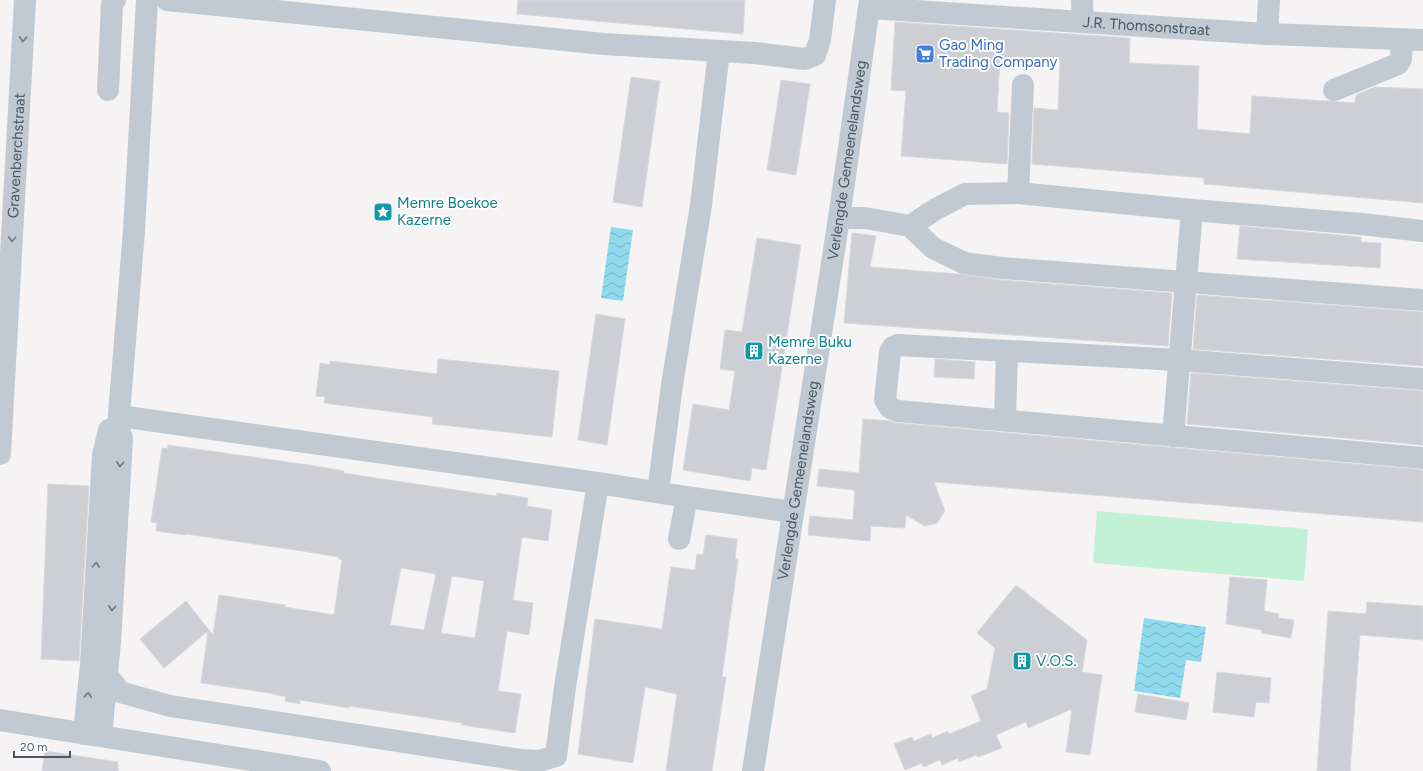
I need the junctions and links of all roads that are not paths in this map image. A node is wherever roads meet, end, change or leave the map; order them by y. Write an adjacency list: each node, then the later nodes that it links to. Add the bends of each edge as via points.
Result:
1 (25, 0): 29 (street, Gravenberchstraat, one-way to 29)
2 (115, 0): 14 (street, via 112,4)
3 (147, 0): 27 (street, via 134,231)
4 (167, 0): 12 (street, via 604,44)
5 (825, 0): 12 (street, via 816,55 805,59)
6 (1082, 0): 9 (street)
7 (1269, 0): 10 (street)
8 (870, 4): 9 (street, J.R. Thomsonstraat); 18 (street, Verlengde Gemeenelandsweg)
9 (1082, 22): 10 (street, J.R. Thomsonstraat)
10 (1267, 34): 11 (street, J.R. Thomsonstraat)
11 (1413, 40): 15 (street, via 1398,64)
12 (719, 51): 32 (street, via 701,204)
13 (1023, 85): 16 (street)
14 (108, 90)
15 (1334, 90)
16 (1018, 193): 17 (street); 19 (street, via 965,194 936,208)
17 (1192, 210): 20 (street); 21 (street)
18 (839, 218): 19 (street, via 865,218); 34 (street, Verlengde Gemeenelandsweg)
19 (910, 226): 21 (street, via 933,248 964,263)
20 (1423, 231)
21 (1186, 282): 22 (street); 24 (street)
22 (1423, 300)
23 (1007, 351): 24 (street); 26 (street); 26 (street, via 893,347 890,352 885,396 887,404 894,410)
24 (1179, 360): 25 (street); 28 (street)
25 (1423, 379)
26 (1005, 420): 28 (street)
27 (119, 421): 31 (street); 36 (street, one-way to 36, via 122,439); 38 (street, one-way to 27, via 91,664 103,455 109,430)
28 (1173, 436): 30 (street)
29 (0, 454)
30 (1423, 458)
31 (598, 483): 32 (street); 36 (street, via 556,756 539,761 521,760 170,706 120,692)
32 (658, 492): 33 (street)
33 (687, 497): 34 (street); 35 (street)
34 (793, 512): 40 (street, Verlengde Gemeenelandsweg)
35 (679, 539)
36 (107, 675): 38 (street)
37 (0, 720): 38 (street)
38 (93, 735): 39 (street)
39 (320, 771)
40 (753, 771)

